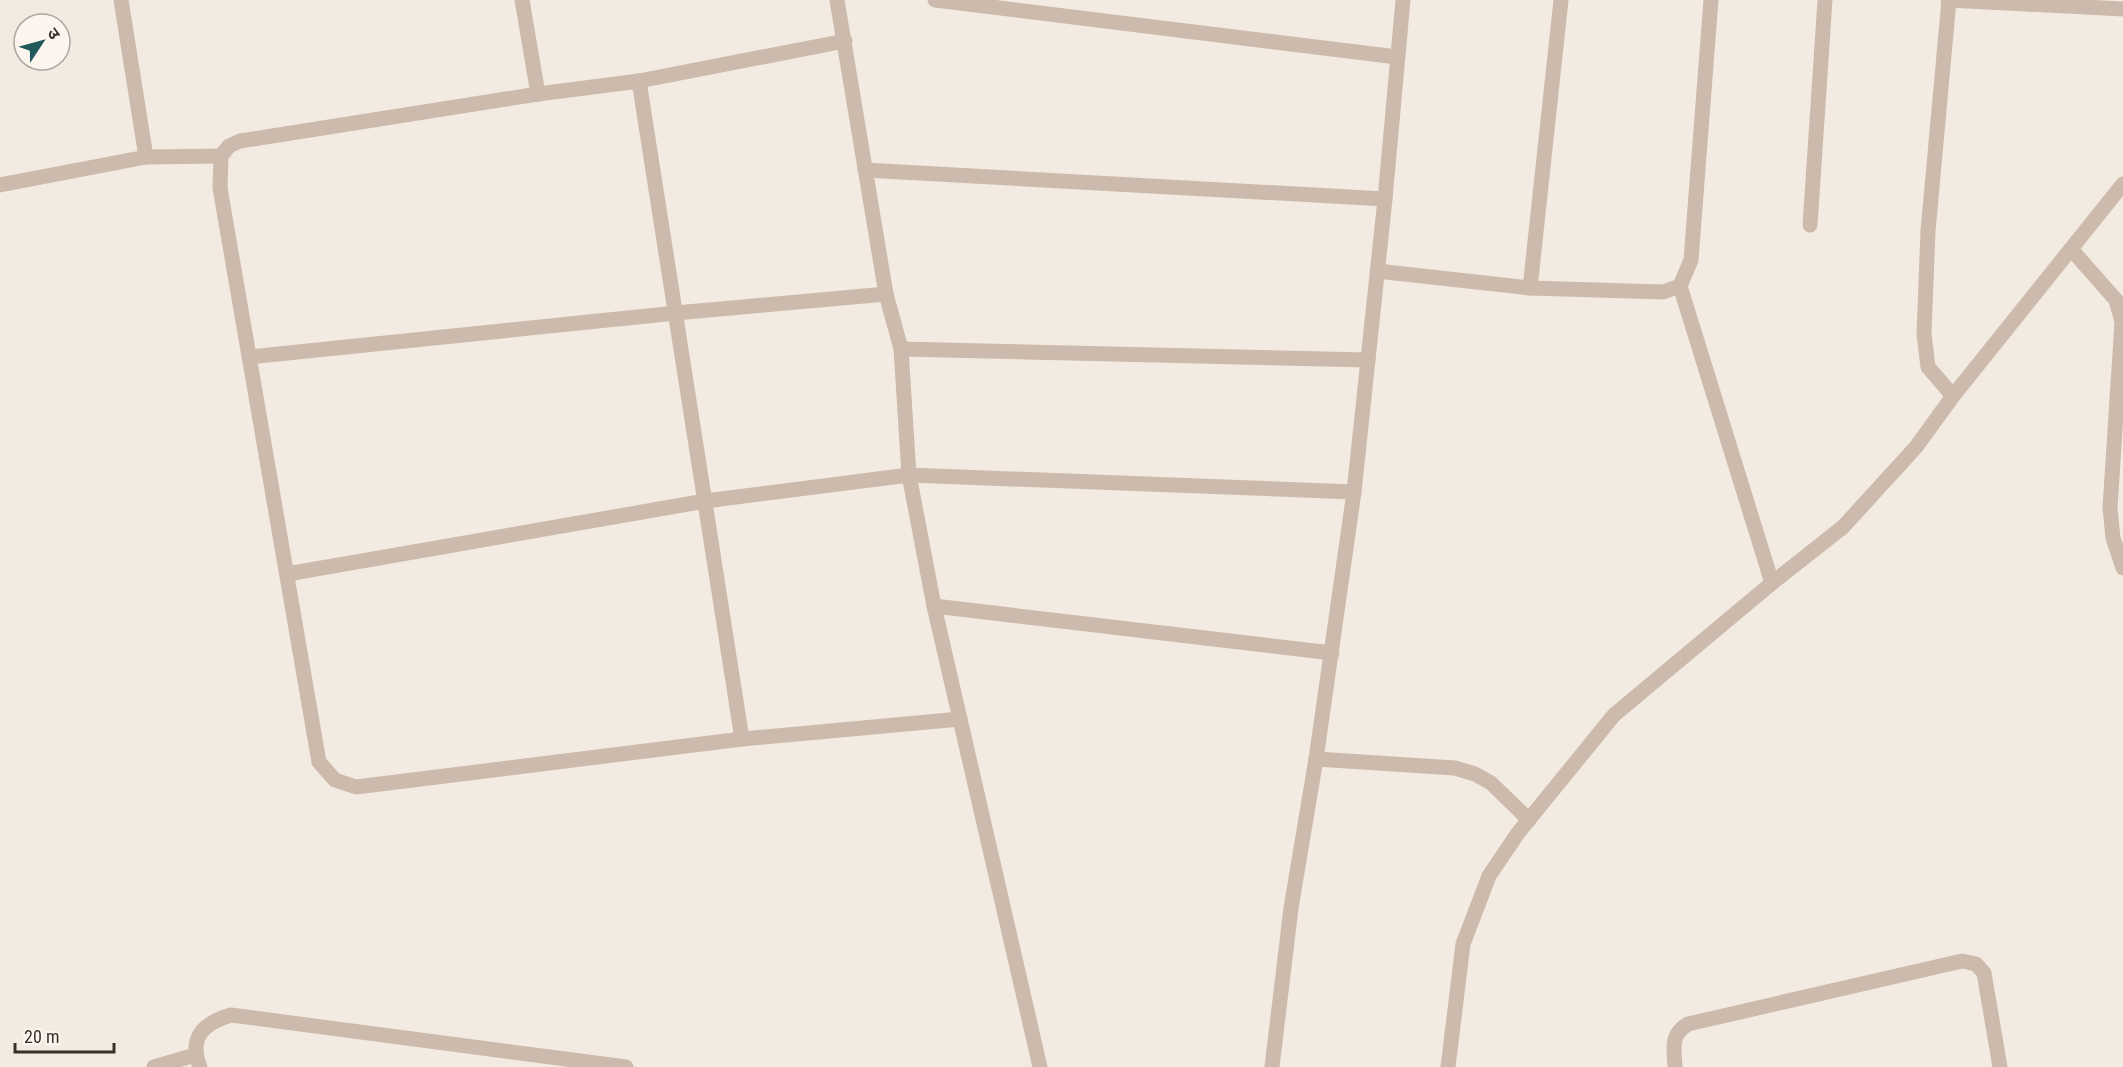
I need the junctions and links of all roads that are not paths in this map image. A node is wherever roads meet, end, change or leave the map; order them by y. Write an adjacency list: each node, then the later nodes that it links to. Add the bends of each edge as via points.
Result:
1 (121, 0): 16 (street)
2 (522, 0): 14 (street)
3 (837, 0): 11 (street)
4 (935, 0): 12 (street)
5 (1402, 0): 12 (street)
6 (1561, 0): 25 (street)
7 (1711, 0): 24 (street, via 1691,260)
8 (1825, 0): 21 (street)
9 (1948, 0): 10 (street); 31 (street, via 1928,231 1924,334 1928,367)
10 (2123, 9)
11 (845, 41): 13 (street); 17 (street)
12 (1397, 57): 20 (street)
13 (639, 81): 14 (street); 27 (street)
14 (537, 94): 15 (street, via 240,141)
15 (221, 156): 16 (street); 29 (street, via 220,188)
16 (146, 157): 19 (street)
17 (865, 170): 20 (street); 26 (street)
18 (2123, 184): 22 (street)
19 (0, 185)
20 (1385, 199): 23 (street)
21 (1810, 225)
22 (2071, 249): 31 (street); 35 (street, via 2116,300 2122,322 2110,508 2113,538)
23 (1377, 271): 25 (street); 30 (street)
24 (1680, 286): 25 (street, via 1663,292); 37 (street)
25 (1530, 288)
26 (886, 294): 27 (street); 28 (street)
27 (676, 313): 29 (street); 34 (street)
28 (901, 350): 30 (street); 32 (street)
29 (249, 357): 36 (street)
30 (1368, 360): 33 (street)
31 (1953, 396): 37 (street, via 1916,447 1843,526)
32 (909, 475): 33 (street); 34 (street); 38 (street)
33 (1354, 492): 39 (street)
34 (705, 501): 36 (street); 41 (street)
35 (2123, 568)
36 (287, 574): 41 (street, via 319,762 335,780 356,787)
37 (1772, 583): 43 (street, via 1614,715)
38 (934, 606): 39 (street); 40 (street)
39 (1332, 653): 42 (street)
40 (960, 719): 41 (street); 47 (street)
41 (742, 740)
42 (1316, 759): 43 (street, via 1455,768 1491,783); 48 (street, via 1291,908)
43 (1529, 820): 49 (street, via 1489,876 1463,944)
44 (197, 1061): 45 (street); 46 (street, via 198,1036 205,1026 231,1015)
45 (154, 1067)
46 (626, 1067)
47 (1040, 1067)
48 (1272, 1067)
49 (1448, 1067)
50 (1675, 1067): 51 (street, via 1673,1040 1680,1028 1688,1024 1962,961 1976,964 1984,973)
51 (2000, 1067)

